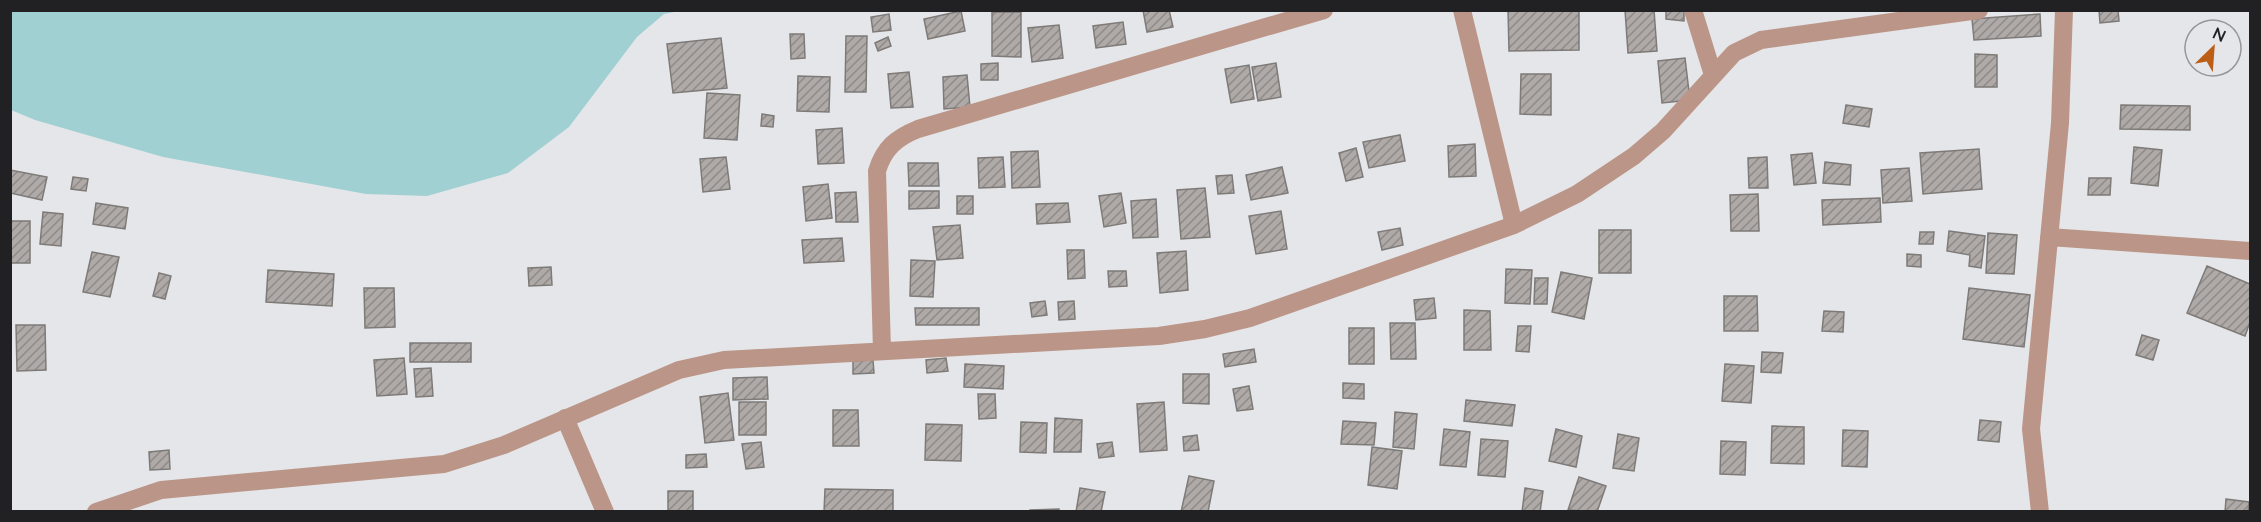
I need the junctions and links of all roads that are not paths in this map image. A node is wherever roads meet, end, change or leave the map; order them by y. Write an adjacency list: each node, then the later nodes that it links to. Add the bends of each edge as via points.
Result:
1 (1324, 10): 10 (street, via 918,129 891,144 877,171)
2 (1462, 10): 7 (street)
3 (1693, 10): 6 (street)
4 (1979, 10): 6 (street, via 1761,40 1734,53)
5 (2064, 10): 8 (street, via 2060,123)
6 (1713, 75): 7 (street, via 1635,156 1577,194)
7 (1514, 225): 10 (street, via 1250,318 1205,329 1159,336)
8 (2049, 237): 9 (street); 14 (street, via 2031,429)
9 (2250, 251)
10 (882, 351): 11 (street, via 724,360 679,370)
11 (565, 418): 12 (street, via 504,445 444,464 161,490); 13 (street)
12 (96, 512)
13 (605, 512)
14 (2040, 512)

